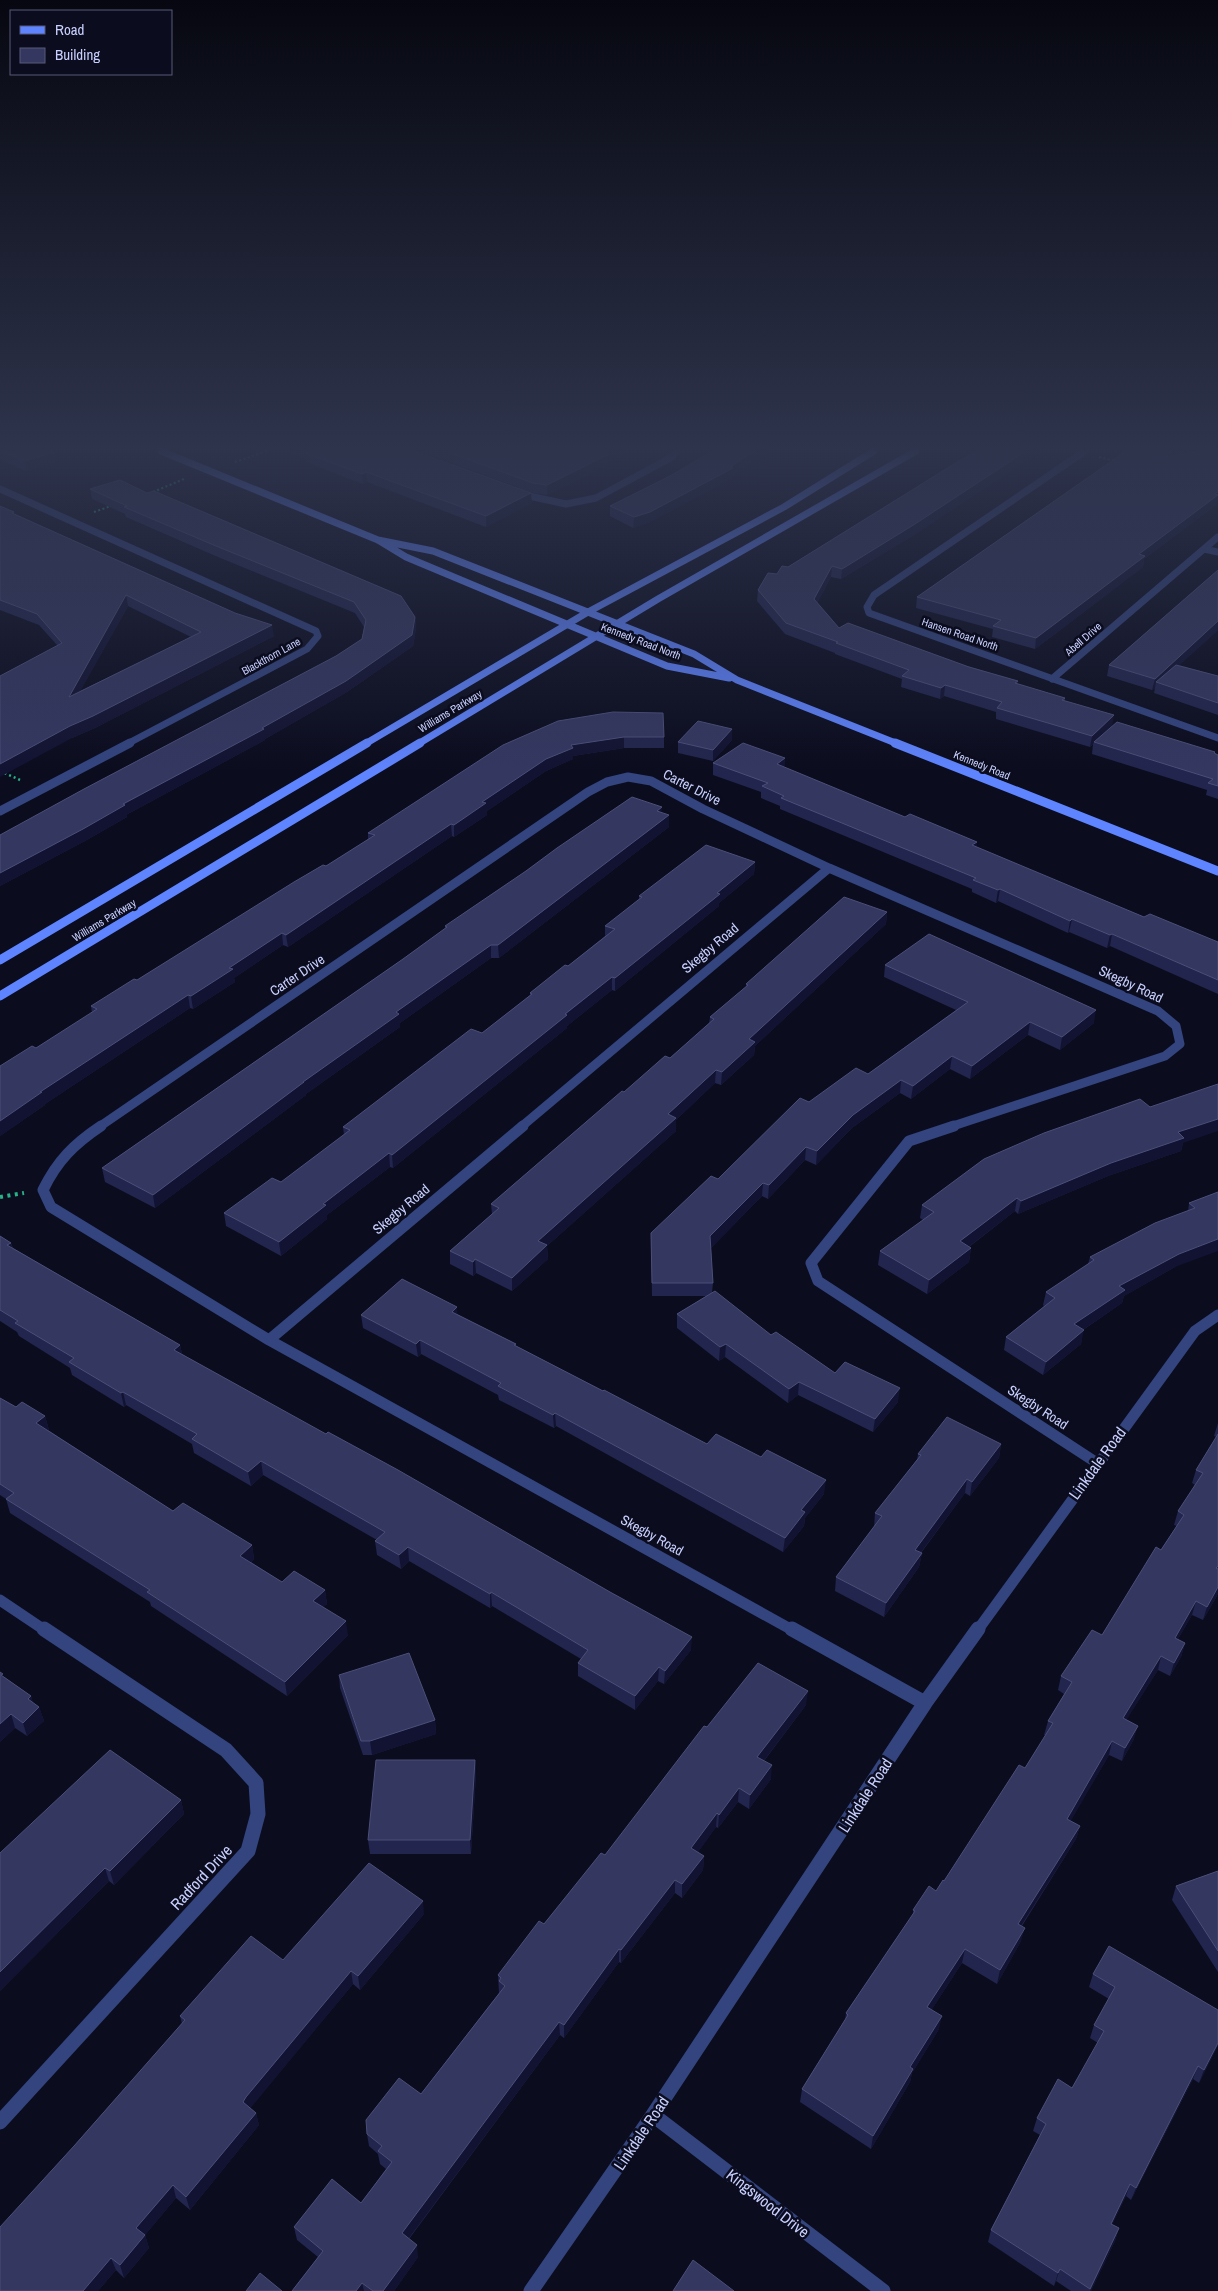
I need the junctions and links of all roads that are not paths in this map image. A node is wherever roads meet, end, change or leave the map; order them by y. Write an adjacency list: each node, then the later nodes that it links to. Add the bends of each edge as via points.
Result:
1 (154, 558): 15 (street, Blackthorn Lane, via 308,627 318,636 307,649)
2 (408, 558): 10 (main road, Kennedy Road North)
3 (453, 558): 8 (main road, Kennedy Road North)
4 (689, 558): 8 (main road, Williams Parkway)
5 (732, 558): 9 (main road, Williams Parkway)
6 (929, 558): 12 (street, Hansen Road North, via 874,596 867,607 869,613)
7 (1194, 558): 12 (street, Abell Drive)
8 (588, 612): 9 (main road, Kennedy Road North); 10 (main road, Williams Parkway)
9 (618, 624): 11 (main road, Williams Parkway); 13 (main road, Kennedy Road North, via 694,654)
10 (568, 625): 11 (main road, Kennedy Road North); 18 (main road, Williams Parkway)
11 (597, 637): 13 (main road, Kennedy Road North, via 667,666); 19 (main road, Williams Parkway)
12 (1052, 679): 14 (street, Hansen Road North)
13 (737, 680): 17 (main road, Kennedy Road)
14 (1218, 738)
15 (0, 811)
16 (829, 868): 21 (street, Skegby Road); 21 (street, Carter Drive, via 651,781 628,777 607,782 82,1140 53,1169 43,1190 51,1207); 22 (street, Skegby Road, via 1158,1011 1176,1026 1180,1044 1166,1056 909,1141 811,1263 818,1281)
17 (1218, 871)
18 (0, 960)
19 (0, 996)
20 (1218, 1315): 22 (street, Linkdale Road, via 1195,1331)
21 (269, 1340): 24 (street, Skegby Road)
22 (1097, 1463): 24 (street, Linkdale Road)
23 (0, 1600): 26 (street, Radford Drive, via 226,1750 256,1783 258,1814 248,1850)
24 (925, 1703): 25 (street, Linkdale Road)
25 (653, 2115): 27 (street, Linkdale Road); 28 (street, Kingswood Drive)
26 (0, 2122)
27 (532, 2291)
28 (883, 2291)

